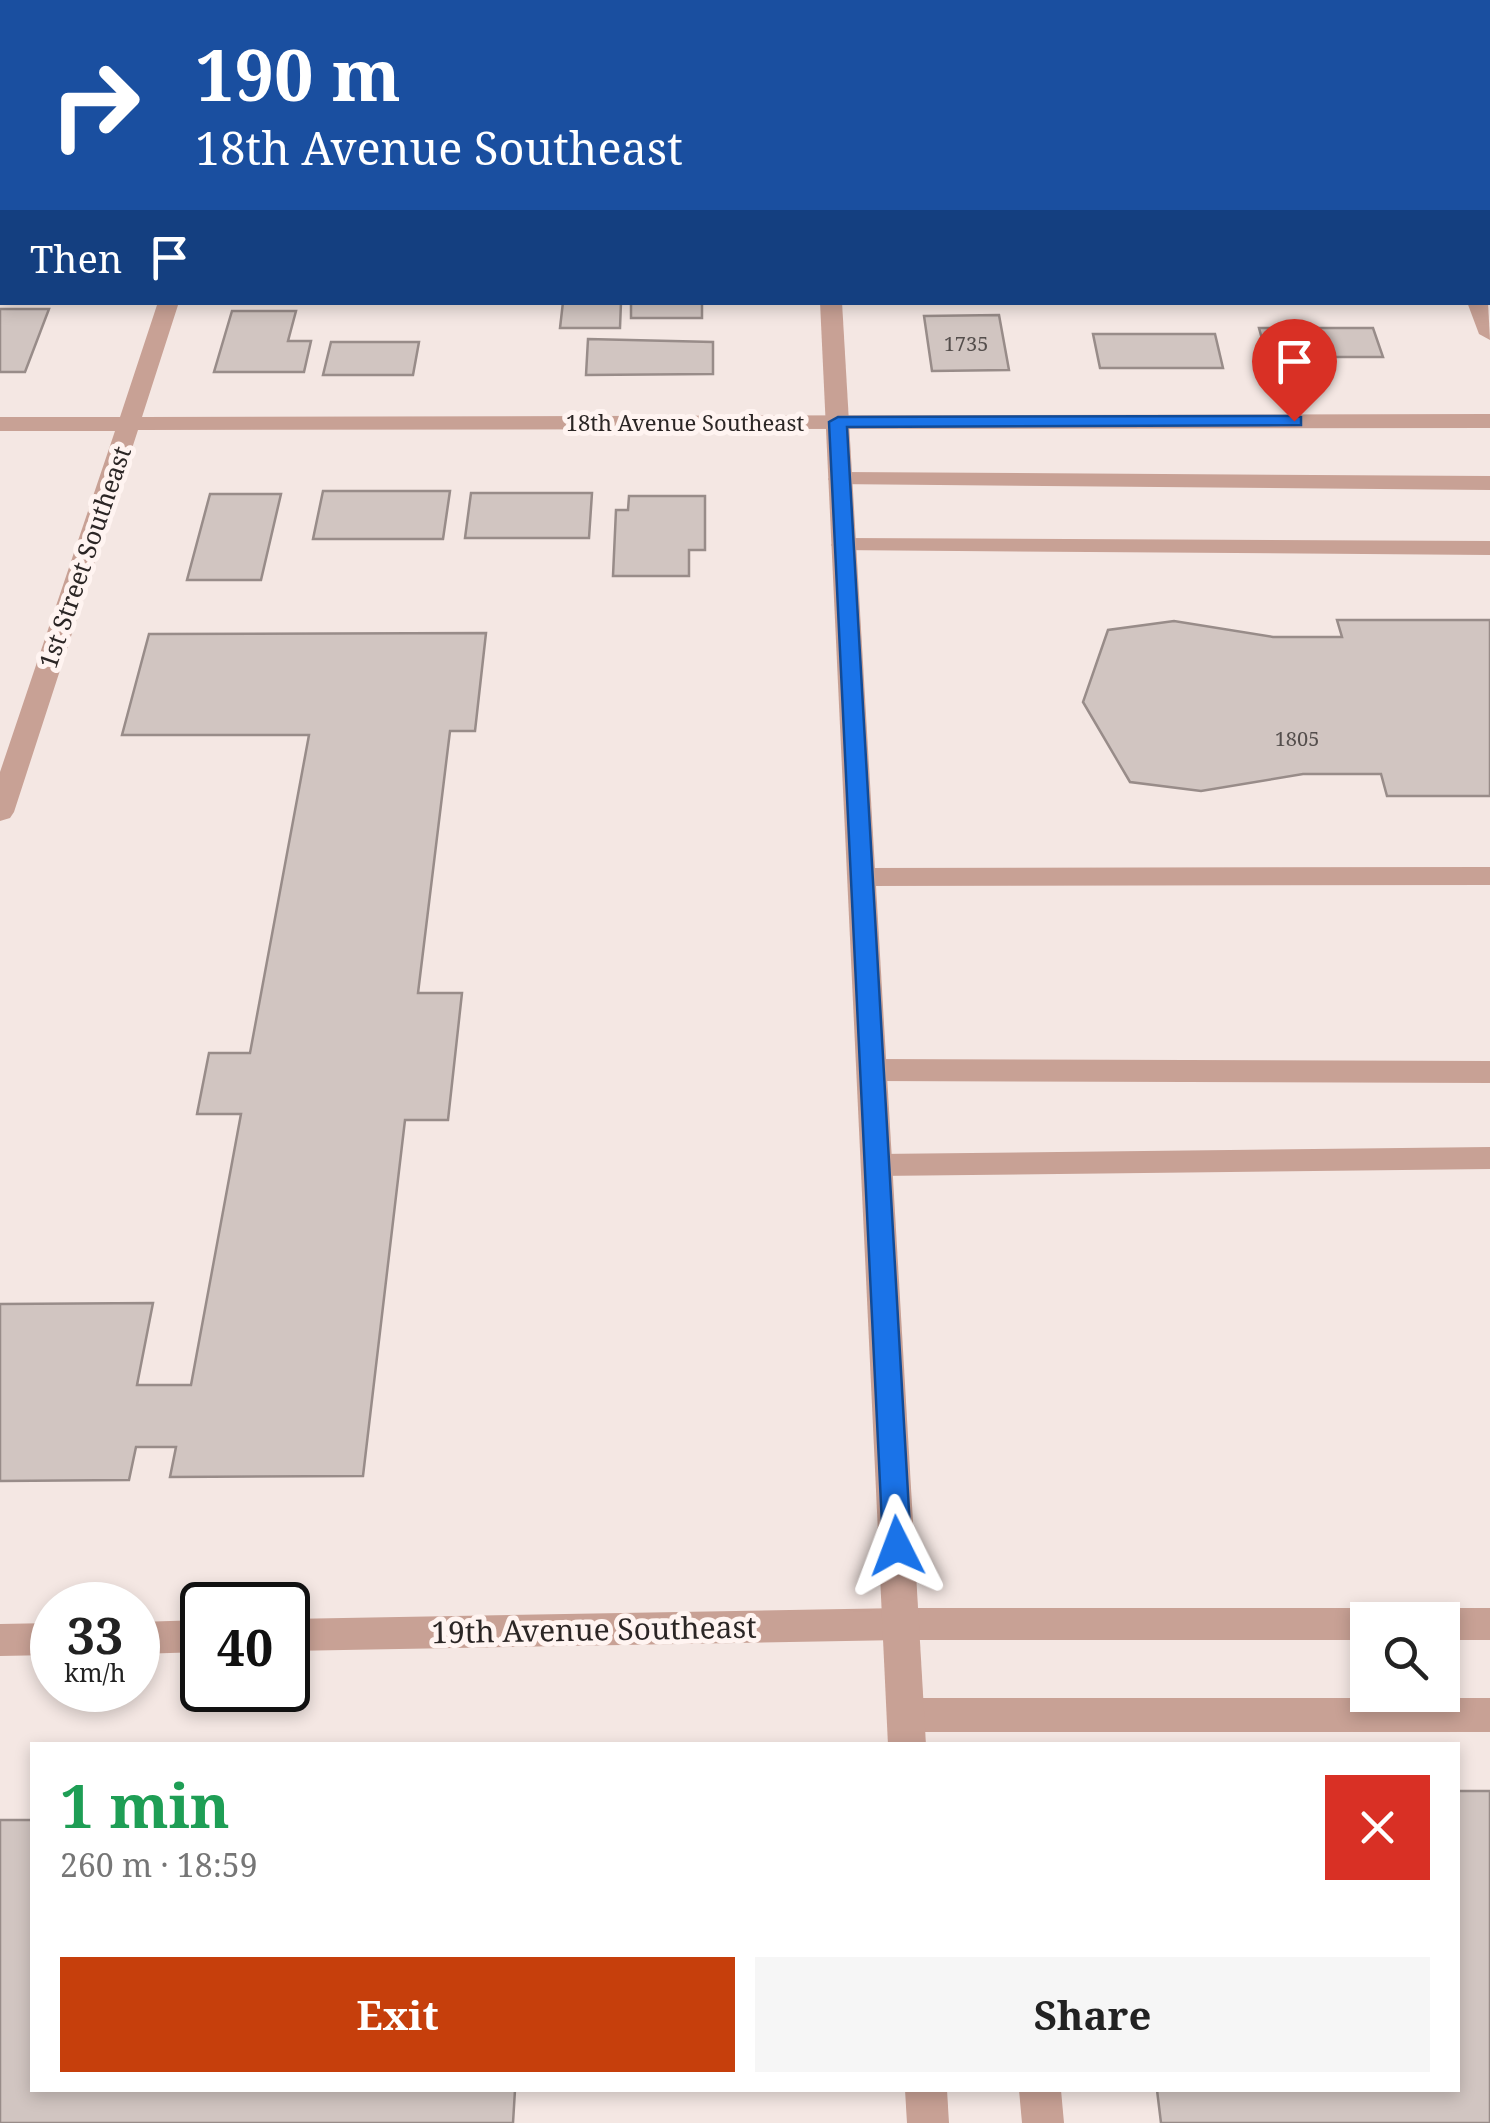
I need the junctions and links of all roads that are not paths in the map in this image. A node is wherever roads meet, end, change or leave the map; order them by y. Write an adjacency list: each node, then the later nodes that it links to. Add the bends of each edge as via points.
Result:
1 (168, 305): 8 (street, 1st Street Southeast)
2 (831, 305): 6 (street)
3 (1479, 305): 4 (street)
4 (1490, 334)
5 (1490, 420): 6 (street, 18th Avenue Southeast)
6 (838, 422): 8 (street, 18th Avenue Southeast); 9 (street)
7 (0, 424): 8 (street, 18th Avenue Southeast)
8 (130, 424): 13 (street, 1st Street Southeast)
9 (840, 480): 10 (street); 11 (street)
10 (1490, 483)
11 (843, 545): 12 (street); 15 (street)
12 (1490, 548)
13 (0, 812)
14 (1490, 876): 15 (street)
15 (862, 877): 16 (street)
16 (872, 1070): 17 (street); 19 (street)
17 (1490, 1072)
18 (1490, 1158): 19 (street)
19 (877, 1164): 20 (street)
20 (901, 1624): 21 (street, 19th Avenue Southeast); 24 (street, 19th Avenue Southeast); 28 (street)
21 (1350, 1624)
22 (1460, 1624): 23 (street)
23 (1490, 1624)
24 (310, 1635)
25 (30, 1639): 26 (street)
26 (0, 1640)
27 (1490, 1716): 29 (street)
28 (907, 1730): 29 (street)
29 (1008, 1730)
30 (926, 2092): 32 (street)
31 (1040, 2092): 33 (street)
32 (928, 2123)
33 (1044, 2123)

